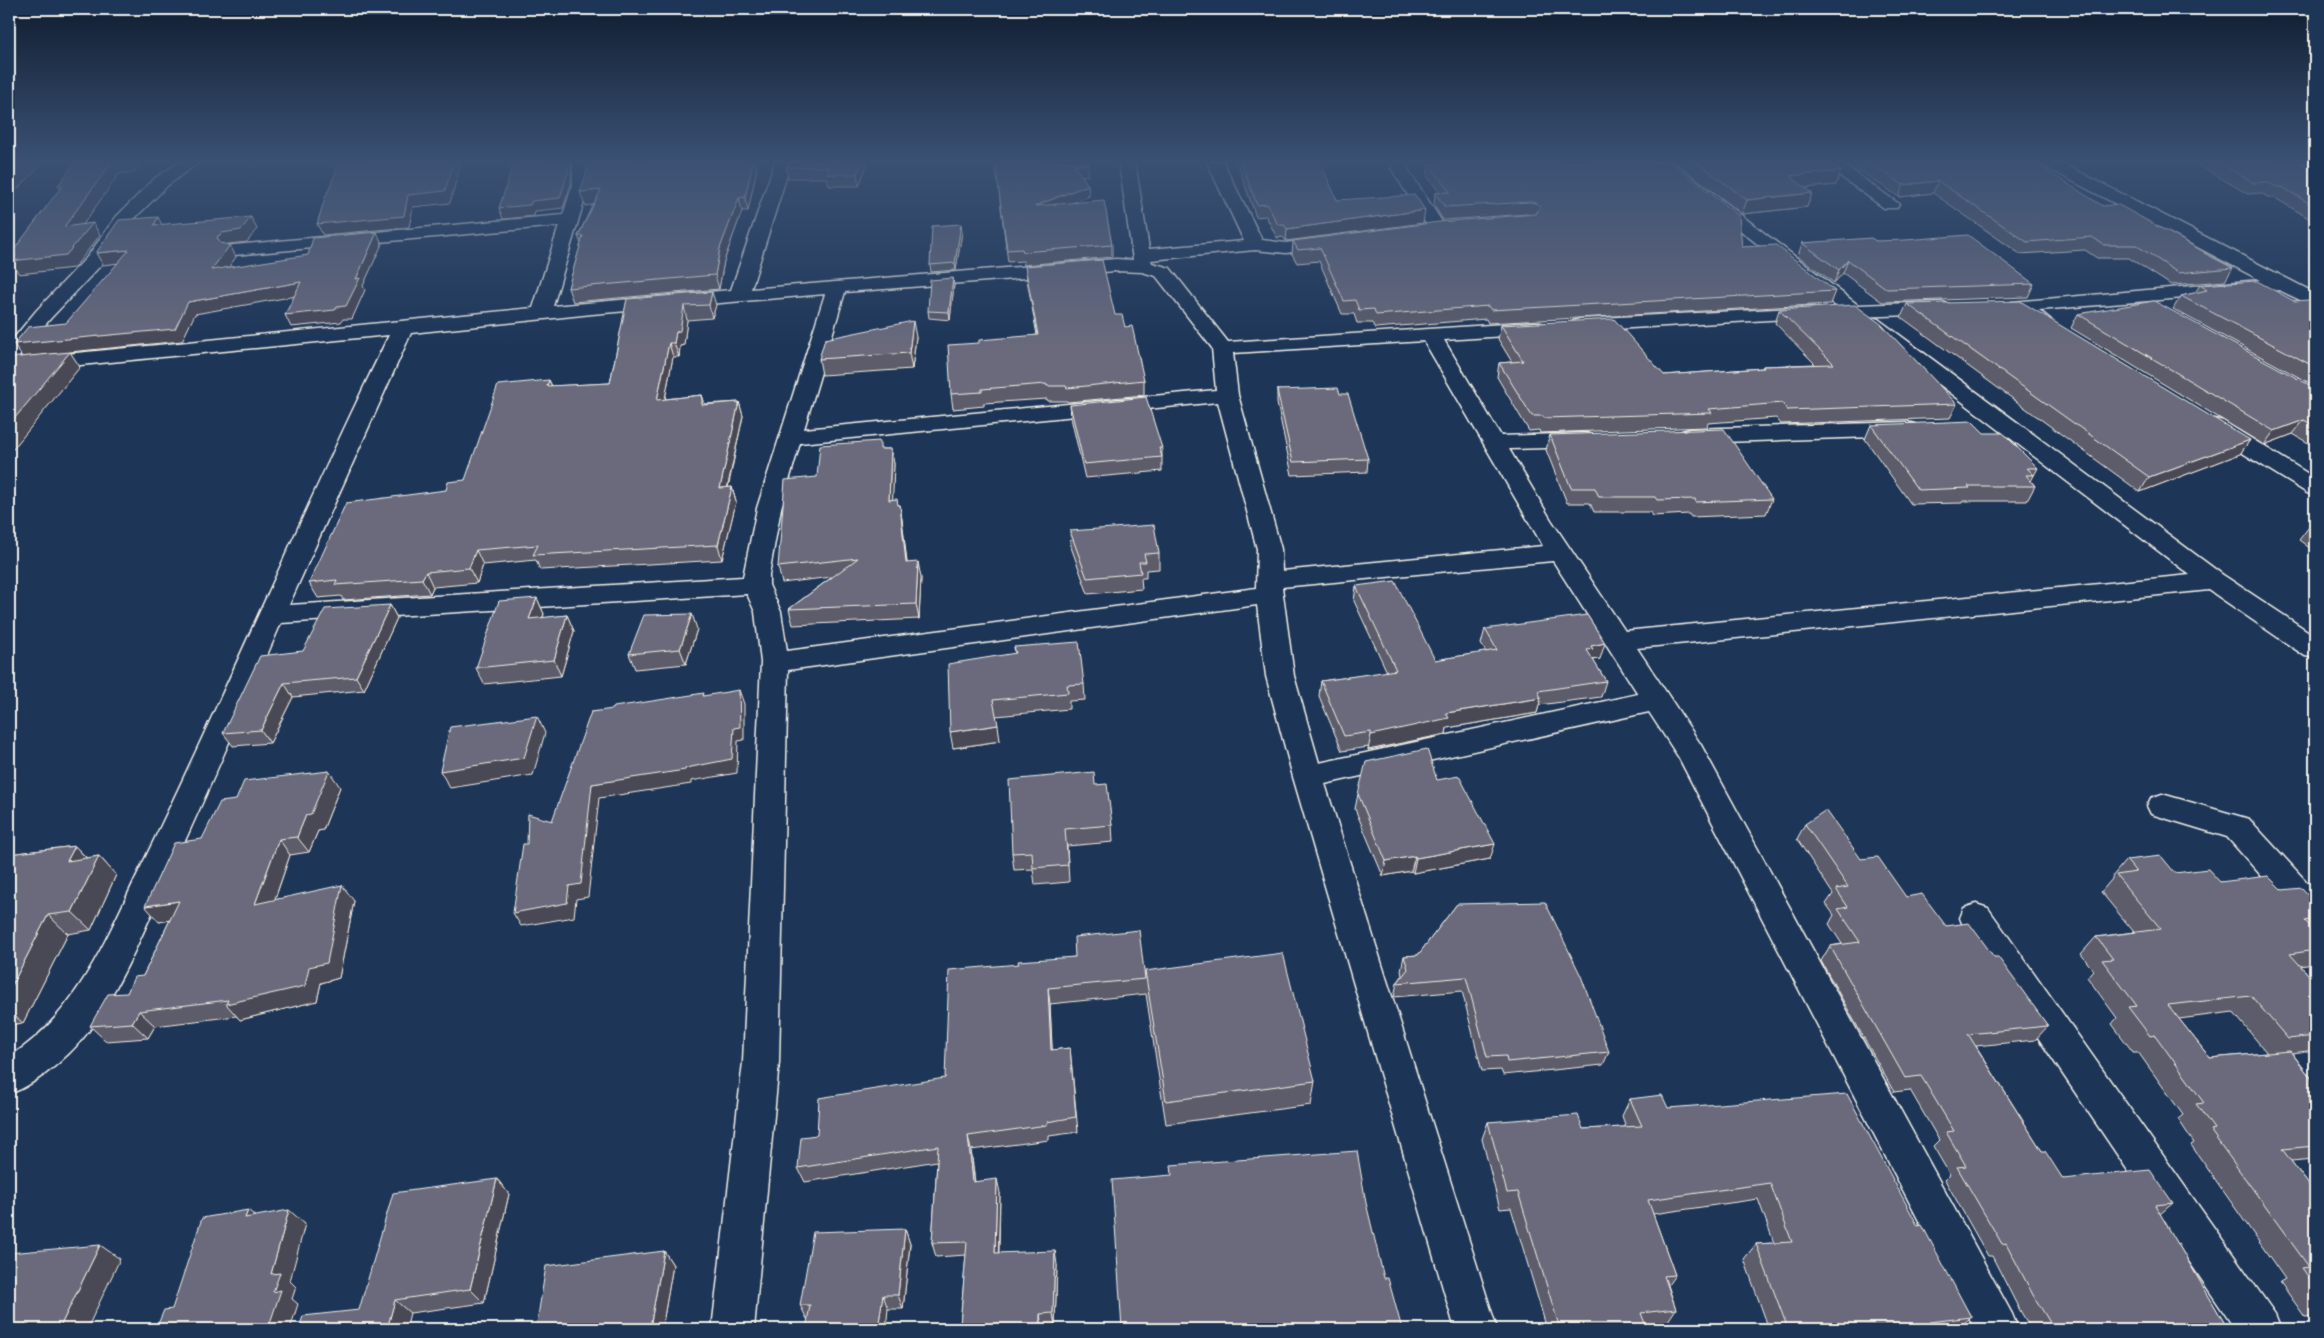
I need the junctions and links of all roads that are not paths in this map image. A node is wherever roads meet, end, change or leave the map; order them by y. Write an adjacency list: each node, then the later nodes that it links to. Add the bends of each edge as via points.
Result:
1 (120, 224): 30 (street, via 94,261)
2 (520, 224): 15 (street)
3 (569, 224): 24 (street)
4 (762, 224): 19 (street)
5 (1136, 224): 16 (street)
6 (1245, 224): 14 (street)
7 (1435, 224): 11 (street)
8 (1742, 224): 23 (street)
9 (2167, 224): 17 (street)
10 (1455, 227): 11 (street)
11 (1437, 228): 12 (street)
12 (1418, 231)
13 (1342, 240): 14 (street, via 1286,248)
14 (1255, 246): 16 (street)
15 (234, 250)
16 (1142, 261): 18 (street); 29 (street, via 1163,272)
17 (2281, 284): 20 (street); 21 (street)
18 (837, 287): 19 (street); 37 (street)
19 (739, 295): 24 (street)
20 (2130, 296): 25 (street); 27 (street, via 2008,306)
21 (2315, 301)
22 (1960, 308): 23 (street)
23 (1854, 311): 28 (street); 34 (street)
24 (540, 313): 26 (street)
25 (2164, 314)
26 (403, 328): 31 (street); 46 (street)
27 (2060, 331)
28 (1430, 334): 29 (street); 40 (street)
29 (1222, 348): 32 (street)
30 (9, 357)
31 (9, 366)
32 (1227, 396): 37 (street); 45 (street, via 1269,549)
33 (2202, 418): 41 (street)
34 (2010, 425): 35 (street); 43 (street)
35 (1970, 426)
36 (1930, 428): 38 (street)
37 (792, 437): 44 (street, via 769,508)
38 (1672, 437)
39 (1603, 439): 40 (street)
40 (1494, 443): 42 (street)
41 (2315, 488)
42 (1560, 552): 45 (street); 47 (street)
43 (2214, 580): 47 (street); 48 (street)
44 (756, 585): 46 (street); 49 (street, via 768,612)
45 (1269, 588): 49 (street); 51 (street, via 1280,676)
46 (272, 615): 55 (street, via 112,962 82,1013 41,1057)
47 (1618, 641): 50 (street)
48 (2315, 649)
49 (776, 662): 56 (street, via 761,1062)
50 (1657, 700): 51 (street); 58 (street, via 1691,753)
51 (1308, 778): 57 (street)
52 (2162, 806): 53 (street, via 2238,828)
53 (2315, 913)
54 (1976, 918): 59 (street)
55 (9, 1077)
56 (733, 1329)
57 (1476, 1329)
58 (1997, 1329)
59 (2260, 1329)

